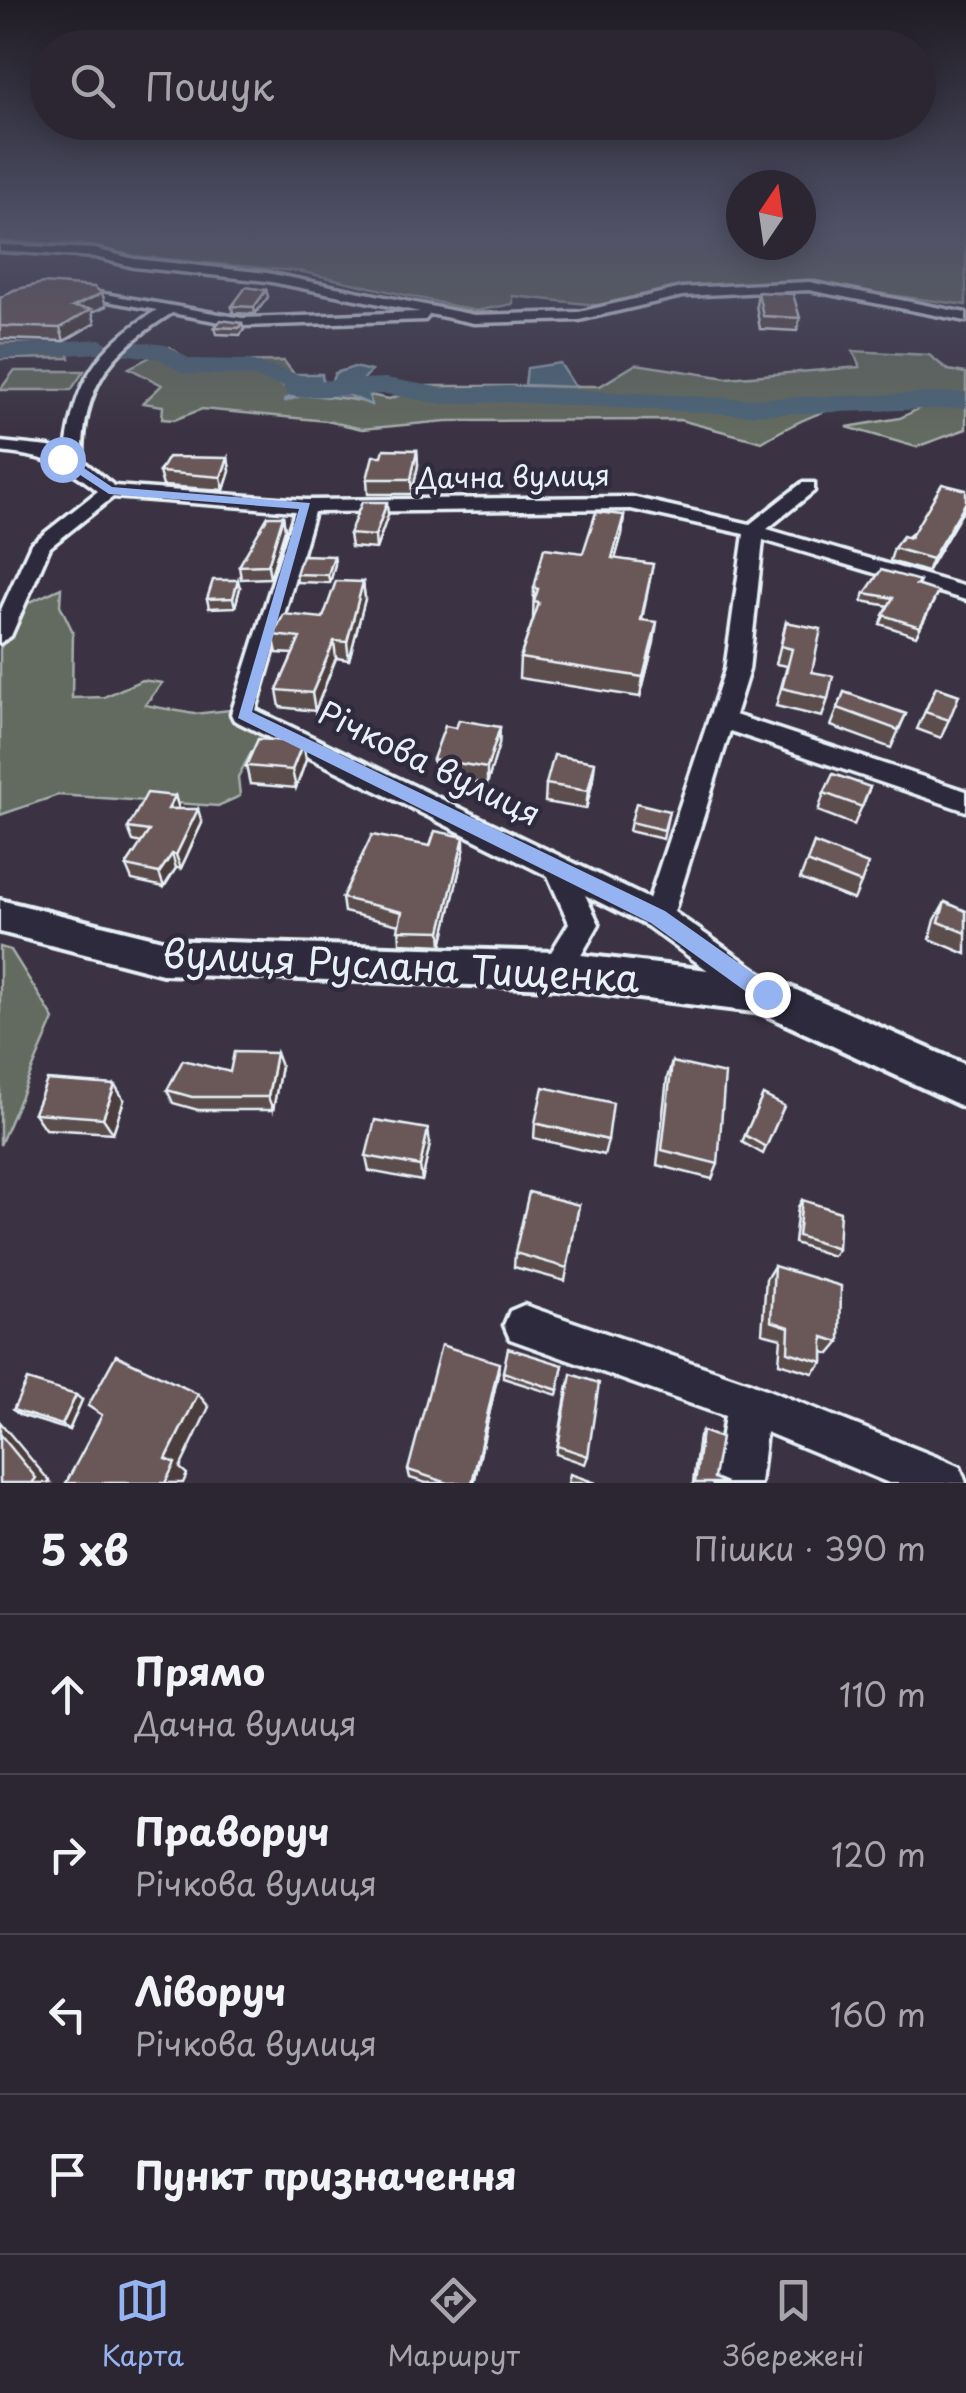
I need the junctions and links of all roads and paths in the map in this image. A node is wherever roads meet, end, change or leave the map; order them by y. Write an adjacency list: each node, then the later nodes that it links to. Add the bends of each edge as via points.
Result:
1 (103, 293): 5 (street)
2 (347, 293): 6 (street)
3 (677, 293): 6 (street, via 579,316 492,320)
4 (845, 293): 7 (street)
5 (167, 310): 6 (street, via 242,322); 9 (street, via 122,338 102,360 72,442)
6 (450, 314)
7 (966, 317)
8 (0, 446): 9 (street)
9 (74, 463): 11 (street)
10 (808, 487): 13 (street)
11 (109, 491): 12 (street, Дачна вулиця); 15 (street, via 41,544)
12 (306, 506): 13 (street, Дачна вулиця, via 599,502); 18 (street, Річкова вулиця, via 243,714)
13 (754, 531): 14 (street, Дачна вулиця); 16 (street, via 737,670)
14 (966, 594)
15 (0, 636)
16 (718, 720): 17 (street); 20 (street)
17 (966, 801)
18 (556, 865): 20 (street, Річкова вулиця); 21 (street, via 584,924)
19 (0, 916): 21 (street, вулиця Руслана Тищенка, via 162,957)
20 (658, 917): 22 (street, Річкова вулиця)
21 (556, 970): 22 (street, вулиця Руслана Тищенка)
22 (767, 994): 23 (street, вулиця Руслана Тищенка)
23 (966, 1087)
24 (524, 1324): 25 (street)
25 (748, 1402): 26 (street); 27 (street)
26 (738, 1483)
27 (944, 1483)

